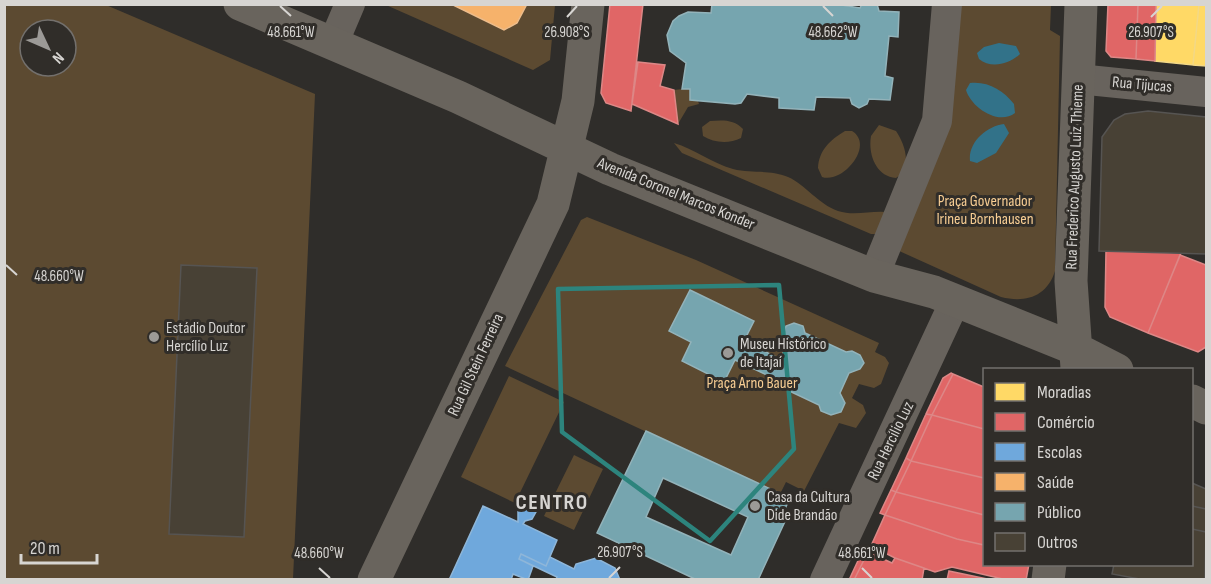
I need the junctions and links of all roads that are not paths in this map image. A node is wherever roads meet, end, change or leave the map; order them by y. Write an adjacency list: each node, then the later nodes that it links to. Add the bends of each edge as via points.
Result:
1 (240, 4): 6 (main road, Avenida Coronel Marcos Konder)
2 (350, 4): 6 (street)
3 (588, 4): 9 (main road, Rua Gil Stein Ferreira, via 578,101)
4 (947, 4): 10 (street, via 937,121)
5 (1081, 4): 7 (main road, Rua Frederico Augusto Luiz Thieme)
6 (333, 44): 9 (main road, Avenida Coronel Marcos Konder)
7 (1078, 79): 8 (street, Rua Tijucas); 12 (main road, Rua Frederico Augusto Luiz Thieme, via 1071,281)
8 (1206, 92)
9 (567, 147): 10 (main road, Avenida Coronel Marcos Konder, via 610,169); 14 (main road, Rua Gil Stein Ferreira, via 553,204)
10 (874, 276): 11 (main road, Avenida Coronel Marcos Konder)
11 (955, 301): 12 (main road, Avenida Coronel Marcos Konder); 15 (street, Rua Hercílio Luz)
12 (1077, 360): 13 (main road, Avenida Coronel Marcos Konder)
13 (1113, 368)
14 (374, 579)
15 (825, 579)

